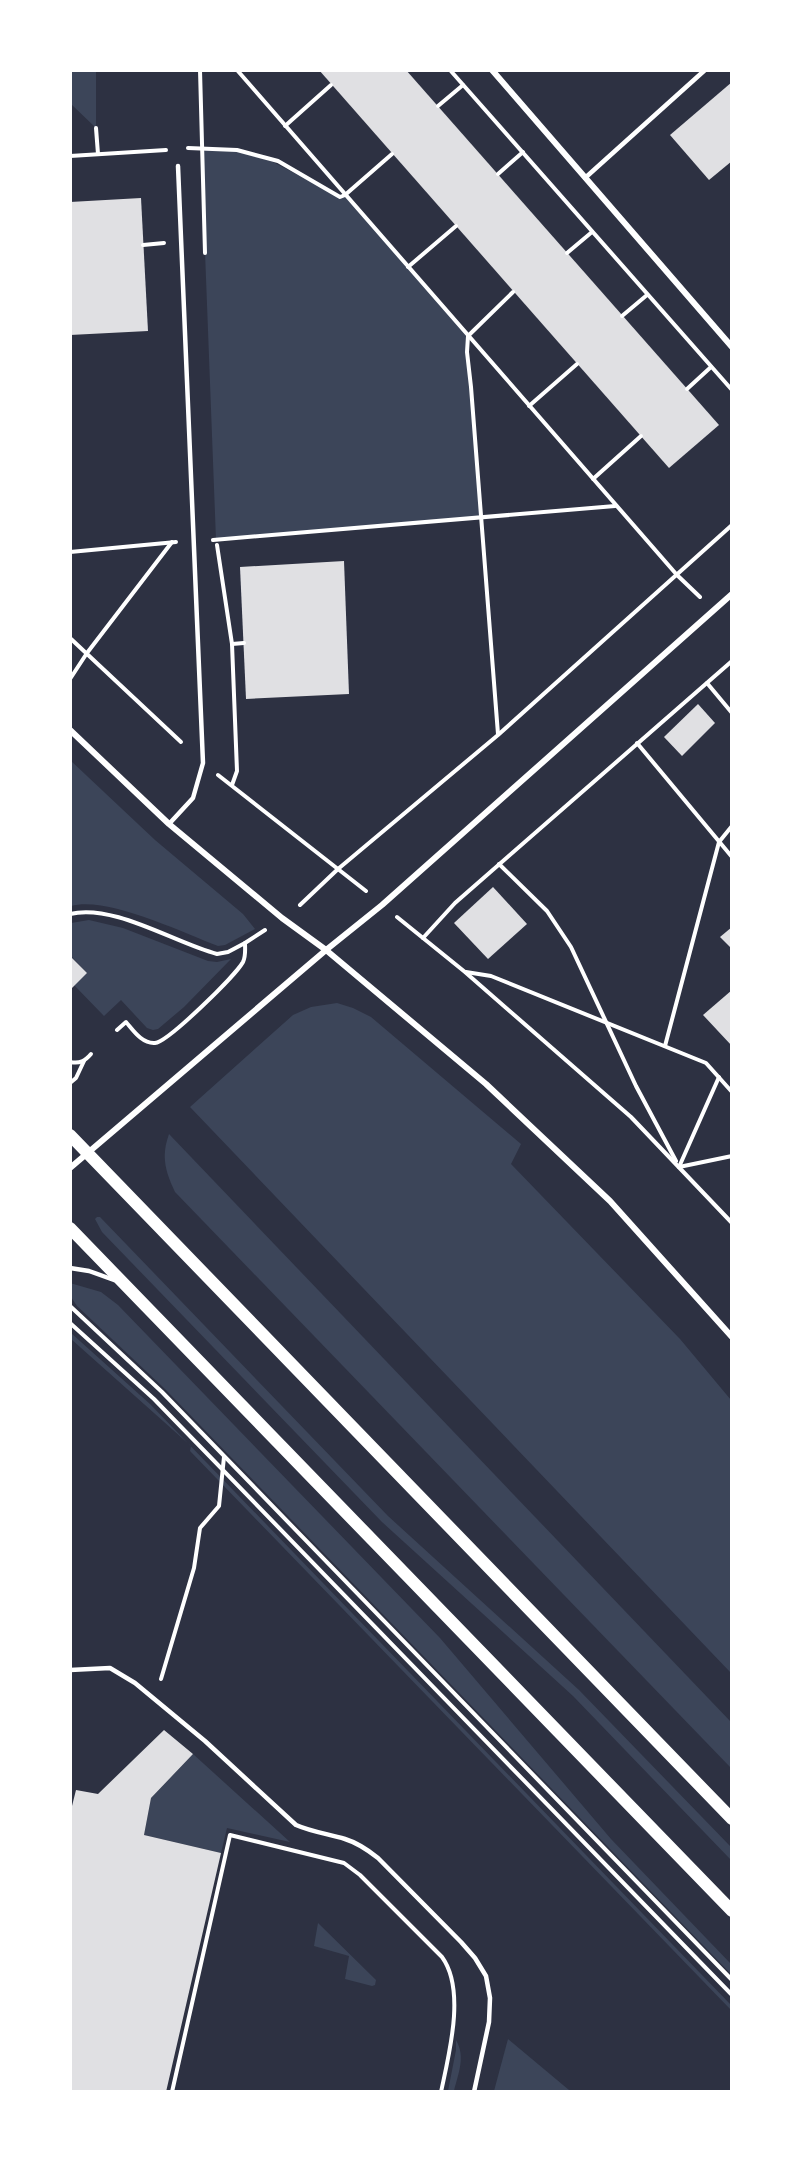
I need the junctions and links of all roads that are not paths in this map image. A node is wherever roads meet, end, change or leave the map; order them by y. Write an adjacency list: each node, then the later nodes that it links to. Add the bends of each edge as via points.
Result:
1 (492, 70): 4 (street)
2 (705, 70): 4 (lane)
3 (178, 166): 8 (lane, via 203,763 193,798)
4 (585, 178): 5 (street)
5 (732, 347)
6 (732, 594): 9 (street, via 382,905)
7 (70, 730): 8 (street)
8 (169, 824): 9 (street)
9 (326, 950): 11 (street); 16 (street, via 486,1084 602,1193)
10 (70, 1135): 11 (main road)
11 (88, 1153): 12 (street); 18 (main road)
12 (70, 1168)
13 (70, 1228): 15 (main road)
14 (70, 1268): 15 (lane, via 110,1278)
15 (130, 1289): 19 (main road)
16 (732, 1337)
17 (70, 1670): 20 (lane, via 110,1668 135,1683 206,1741 296,1825 345,1839 378,1858 475,1958 486,1976 490,1998 489,2022)
18 (732, 1819)
19 (732, 1911)
20 (474, 2091)

